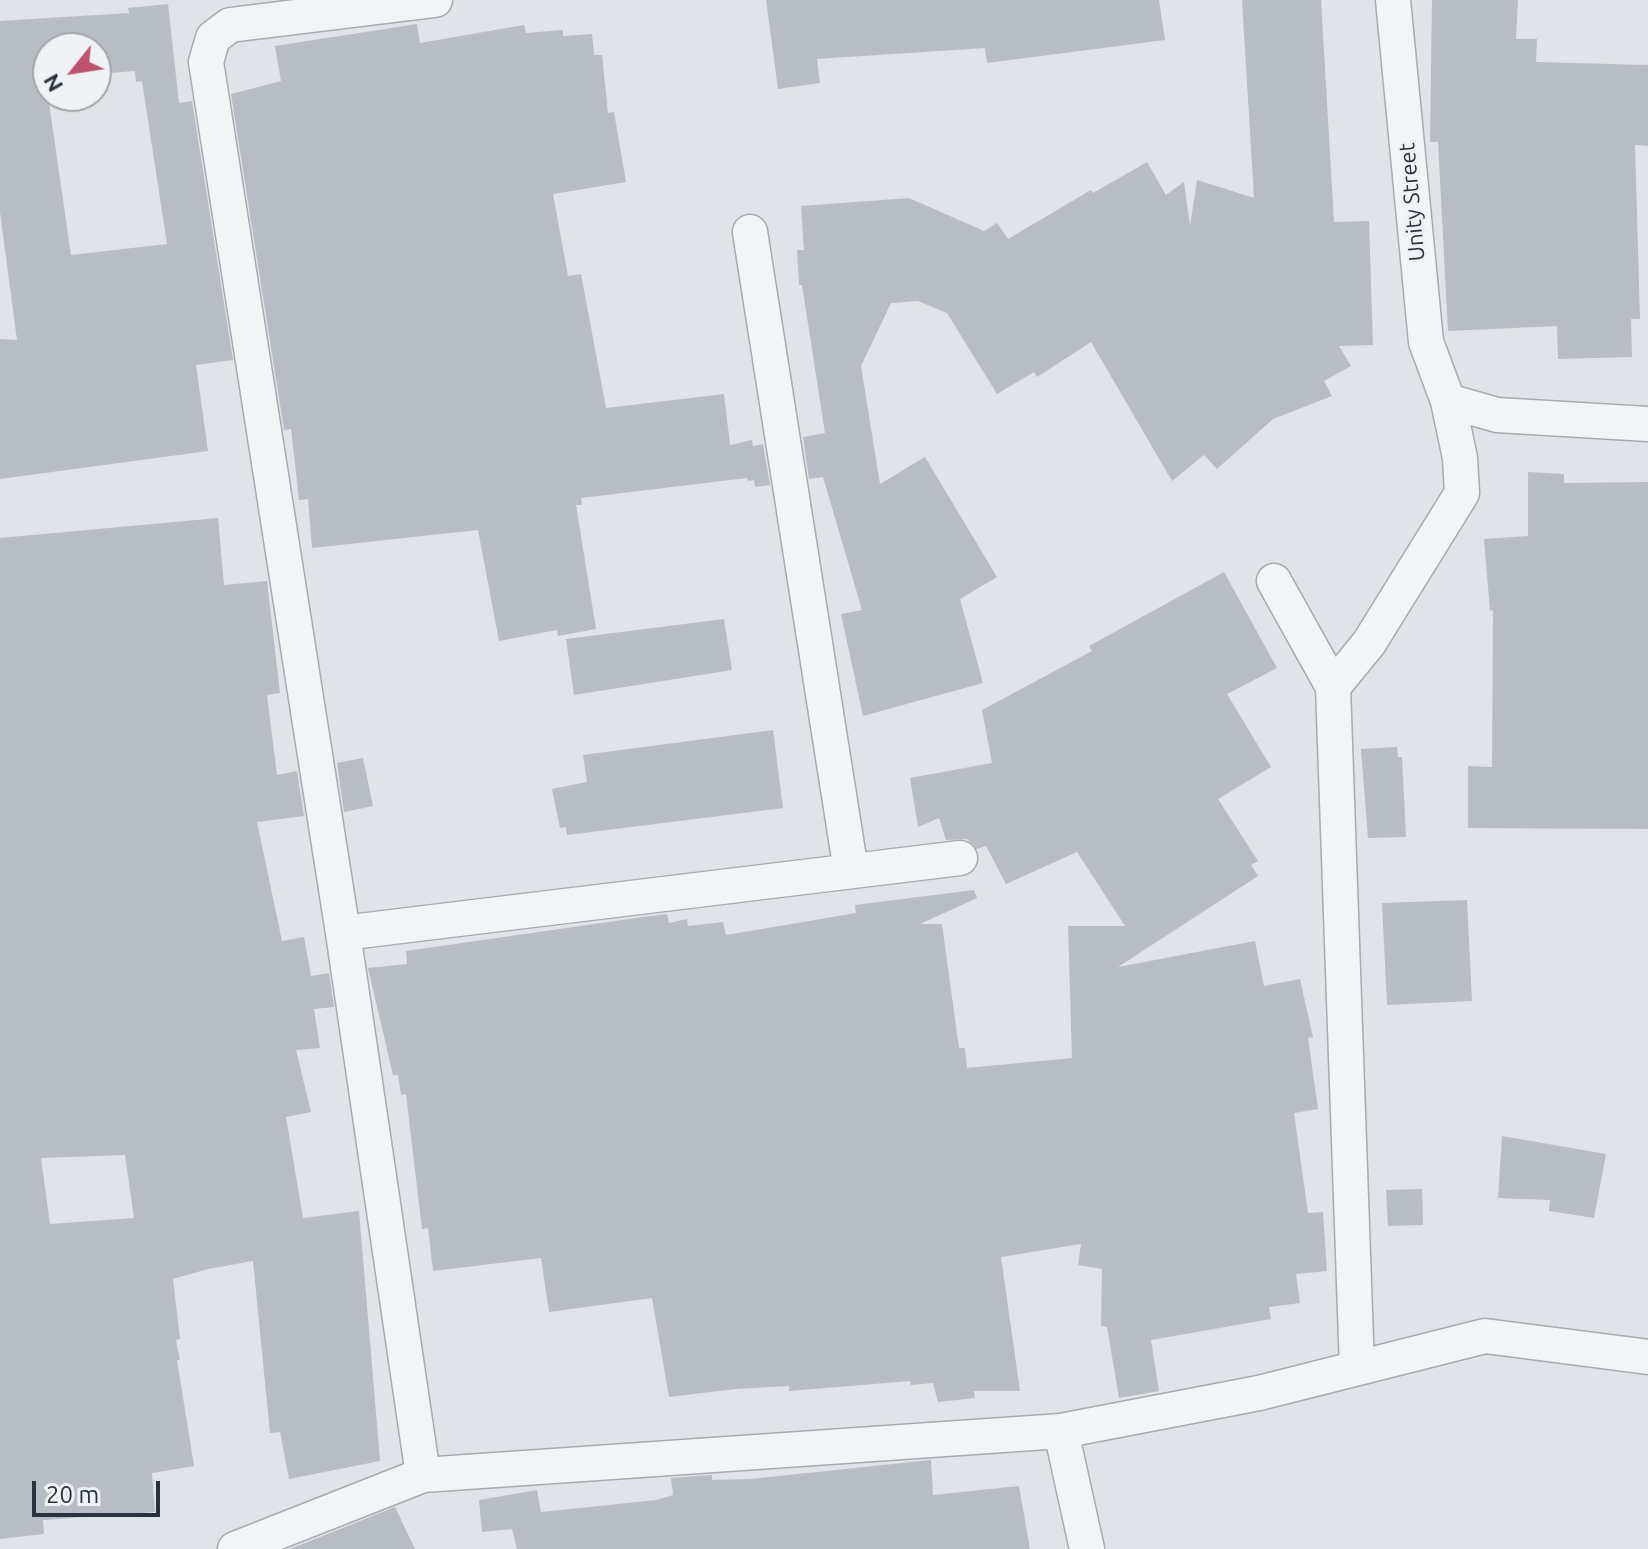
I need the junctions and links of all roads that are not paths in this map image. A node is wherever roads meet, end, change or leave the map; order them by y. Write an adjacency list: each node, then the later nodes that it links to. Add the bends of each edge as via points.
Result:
1 (435, 0): 10 (street, via 230,25 213,38 206,62)
2 (1393, 0): 4 (street, Unity Street, via 1426,342)
3 (750, 232): 9 (street)
4 (1448, 401): 5 (street, via 1497,415); 7 (street, Unity Street, via 1462,493 1369,643)
5 (1648, 424)
6 (1274, 581): 7 (street)
7 (1333, 687): 12 (street)
8 (960, 858): 9 (street)
9 (851, 871): 10 (street)
10 (343, 933): 14 (street)
11 (1648, 1357): 12 (street, via 1485,1336)
12 (1357, 1368): 13 (street, via 1259,1393)
13 (1061, 1431): 14 (street); 16 (street)
14 (423, 1475): 15 (street)
15 (235, 1549)
16 (1087, 1549)

